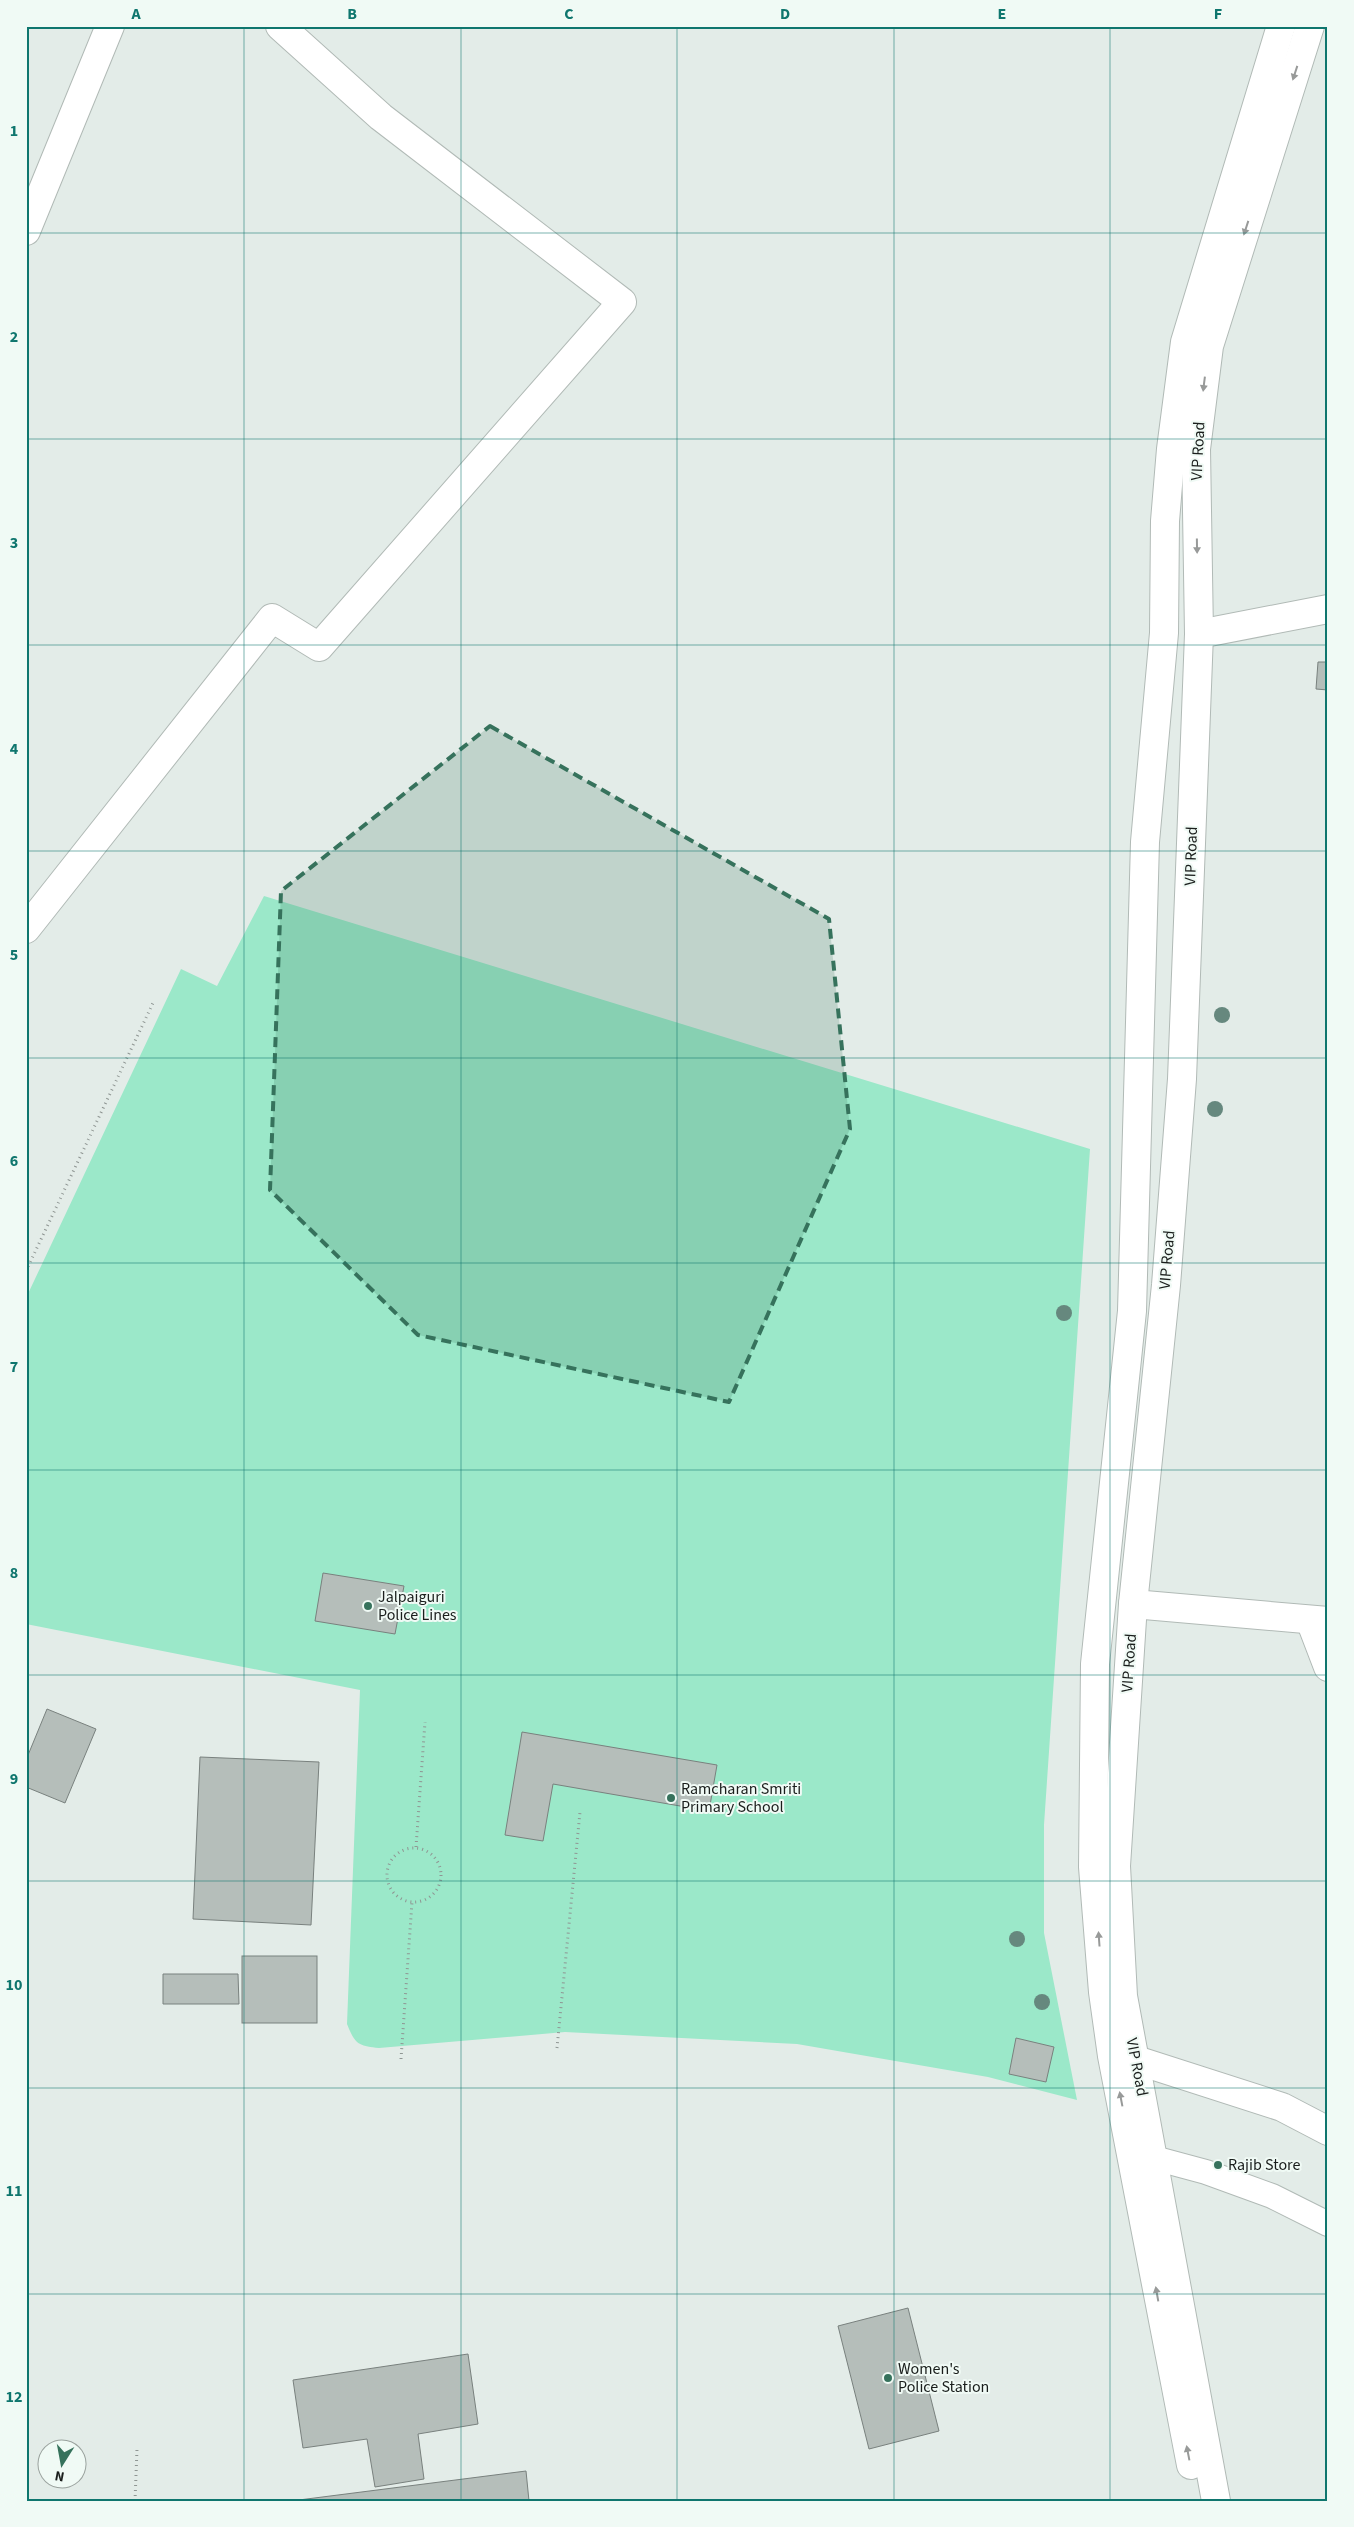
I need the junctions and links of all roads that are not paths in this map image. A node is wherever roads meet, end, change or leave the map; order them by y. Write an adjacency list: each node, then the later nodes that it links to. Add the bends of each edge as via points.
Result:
1 (110, 26): 5 (street)
2 (280, 26): 9 (street, via 381,117 622,302 319,648 272,618)
3 (1281, 26): 6 (street, VIP Road)
4 (1310, 26): 6 (street, VIP Road, one-way to 6)
5 (26, 231)
6 (1197, 344): 8 (street, VIP Road, one-way to 8); 10 (street, VIP Road, via 1170,458 1165,521 1164,633 1145,842 1132,1311)
7 (1328, 609): 8 (street)
8 (1199, 634): 11 (street, VIP Road, via 1182,1079 1166,1285)
9 (26, 929)
10 (1102, 1602): 11 (street); 16 (street, VIP Road, one-way to 10, via 1103,1992 1093,1867 1095,1664)
11 (1133, 1604): 12 (street); 14 (street, VIP Road, via 1116,1866 1124,1996)
12 (1319, 1621): 13 (street)
13 (1328, 1667)
14 (1136, 2060): 15 (street, via 1282,2107); 16 (street, VIP Road)
15 (1328, 2131)
16 (1143, 2140): 17 (lane, via 1206,2172 1272,2196); 18 (street, VIP Road, one-way to 16); 19 (street, VIP Road)
17 (1328, 2224)
18 (1198, 2501)
19 (1216, 2501)

